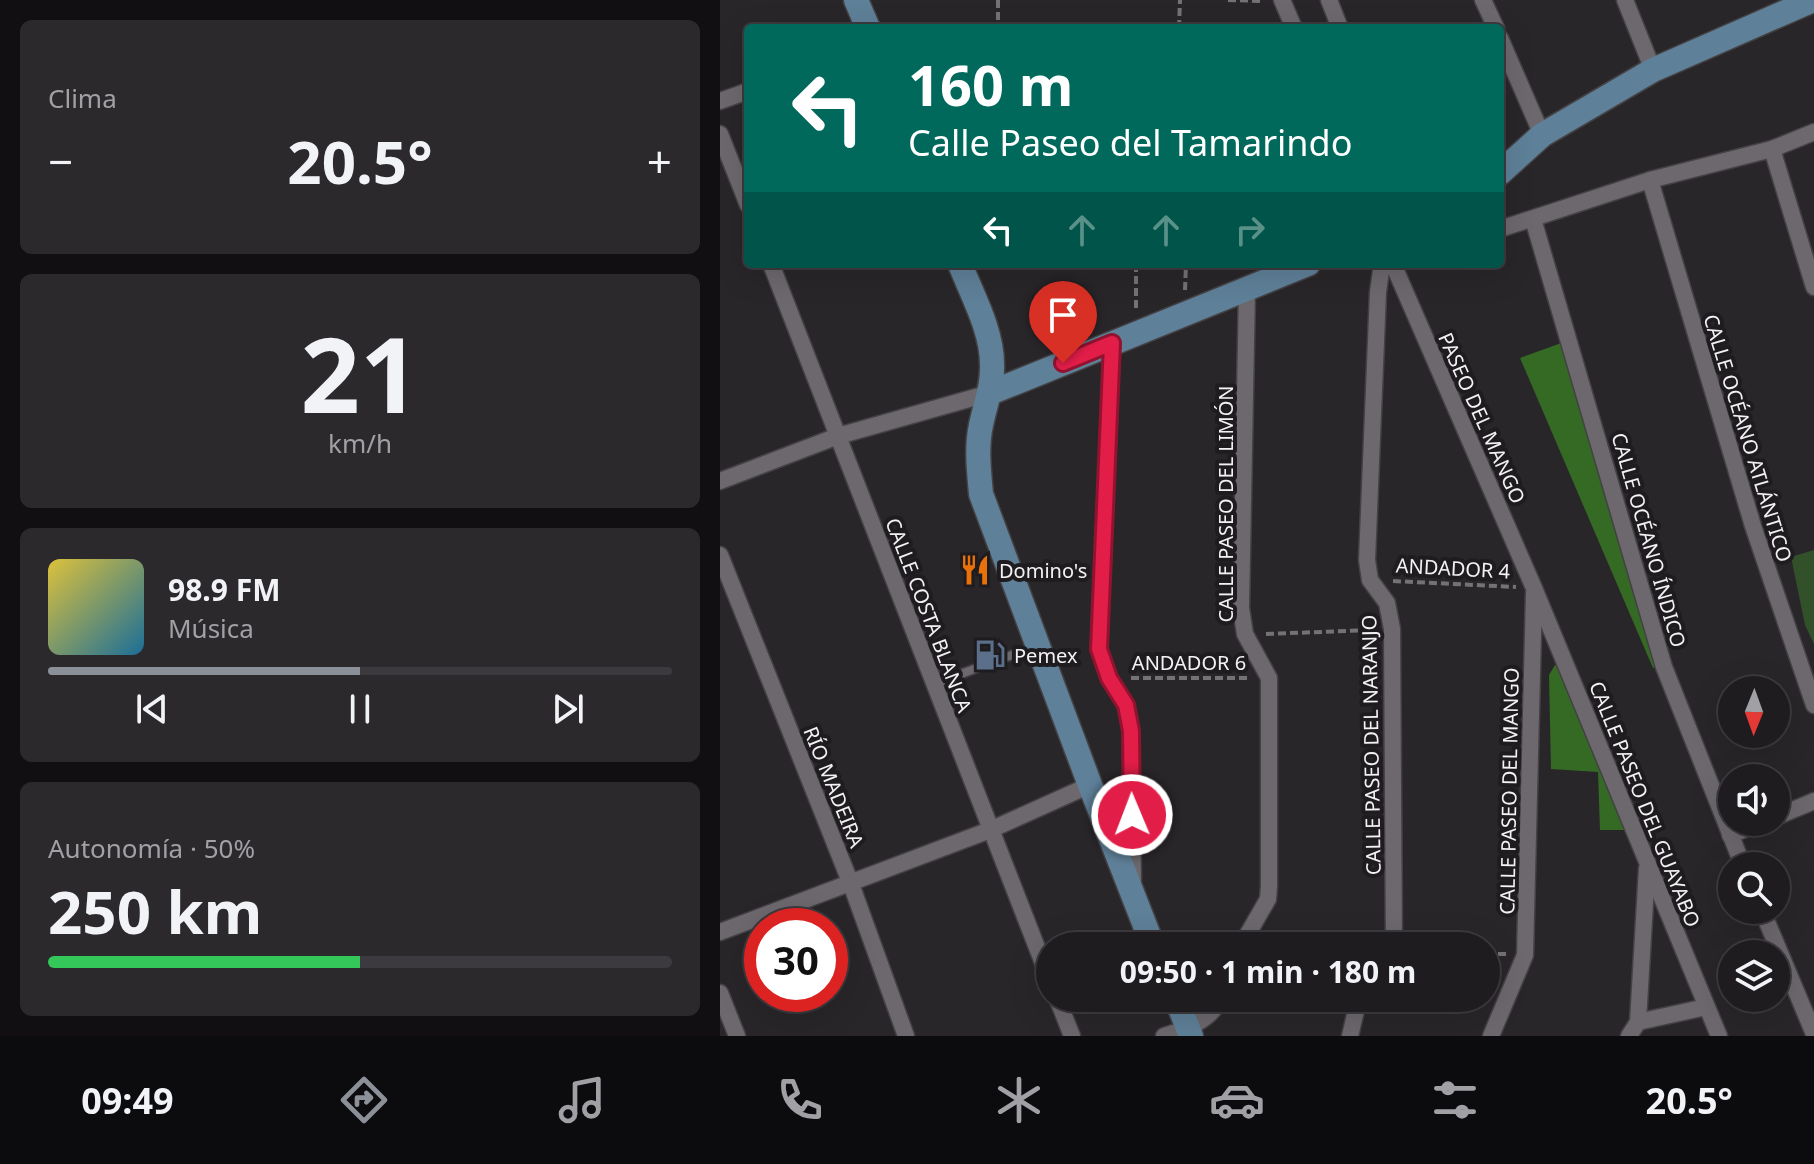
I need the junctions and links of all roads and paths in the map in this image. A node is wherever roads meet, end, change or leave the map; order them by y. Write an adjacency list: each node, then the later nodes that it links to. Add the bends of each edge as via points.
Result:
1 (856, 0): 11 (main road)
2 (998, 0): 12 (path)
3 (1180, 0): 13 (path)
4 (1228, 0): 9 (path)
5 (1329, 0): 15 (street)
6 (1483, 0): 16 (street)
7 (1625, 0): 18 (street)
8 (1813, 0): 10 (main road)
9 (1282, 1): 14 (street)
10 (1776, 8): 18 (main road)
11 (866, 24)
12 (998, 24)
13 (1179, 24)
14 (1292, 24)
15 (1338, 24)
16 (1494, 24)
17 (1504, 47): 23 (street)
18 (1653, 70): 23 (main road)
19 (744, 92): 20 (street)
20 (720, 101)
21 (1814, 132): 24 (street)
22 (720, 134): 27 (street)
23 (1542, 135): 25 (main road)
24 (1772, 149): 26 (street); 30 (street)
25 (1504, 169)
26 (1650, 180): 28 (street); 53 (street, CALLE OCÉANO ATLÁNTICO, via 1753,526)
27 (744, 195)
28 (1533, 219): 29 (street); 56 (street, CALLE OCÉANO ÍNDICO, via 1664,667)
29 (1504, 228)
30 (1811, 266): 37 (street)
31 (773, 268): 42 (street, CALLE COSTA BLANCA)
32 (962, 268): 41 (main road, via 987,334)
33 (1136, 268): 39 (path)
34 (1298, 268): 38 (main road)
35 (1383, 268): 45 (street, CALLE PASEO DEL NARANJO, via 1378,292)
36 (1395, 268): 46 (street, PASEO DEL MANGO)
37 (1814, 287)
38 (1247, 289): 39 (main road); 48 (street, CALLE PASEO DEL LIMÓN, via 1241,608)
39 (1136, 334): 40 (main road)
40 (1112, 343): 41 (main road); 50 (street, via 1099,649)
41 (990, 393): 42 (street); 49 (main road, via 980,427 981,494)
42 (838, 436): 43 (street); 52 (street, CALLE COSTA BLANCA)
43 (720, 481)
44 (720, 555): 60 (street, RÍO MADEIRA)
45 (1370, 580): 46 (path, ANDADOR 4); 47 (street, CALLE PASEO DEL NARANJO, via 1387,603)
46 (1534, 588): 59 (street, CALLE PASEO DEL GUAYABO); 82 (street, CALLE PASEO DEL MANGO, via 1525,955)
47 (1392, 629): 48 (path); 66 (street, CALLE PASEO DEL NARANJO)
48 (1245, 634): 51 (street, CALLE PASEO DEL LIMÓN)
49 (1037, 646): 52 (lane); 54 (main road)
50 (1109, 678): 51 (path, ANDADOR 6); 61 (street, via 1126,705 1131,731)
51 (1269, 678): 65 (street, CALLE PASEO DEL LIMÓN, via 1268,899)
52 (934, 684): 58 (street, CALLE COSTA BLANCA)
53 (1814, 705)
54 (1090, 785): 58 (street); 61 (main road)
55 (1814, 801): 57 (street)
56 (1718, 804)
57 (1790, 811)
58 (990, 830): 60 (street); 67 (street, CALLE COSTA BLANCA)
59 (1647, 863): 69 (street, CALLE PASEO DEL GUAYABO); 74 (street)
60 (851, 884): 63 (street); 78 (street, RÍO MADEIRA)
61 (1134, 899): 64 (main road)
62 (1768, 924): 76 (street)
63 (720, 932)
64 (1147, 932)
65 (1249, 932)
66 (1394, 932)
67 (1036, 946)
68 (720, 993): 77 (street)
69 (1706, 1007): 74 (street); 83 (street, CALLE PASEO DEL GUAYABO)
70 (1063, 1012): 79 (street)
71 (1182, 1012): 75 (main road)
72 (1212, 1012): 75 (street)
73 (1356, 1012): 81 (street)
74 (1633, 1029)
75 (1190, 1032): 80 (street)
76 (1814, 1034)
77 (737, 1036)
78 (906, 1036)
79 (1072, 1036)
80 (1164, 1036)
81 (1350, 1036)
82 (1491, 1036)
83 (1719, 1036)

